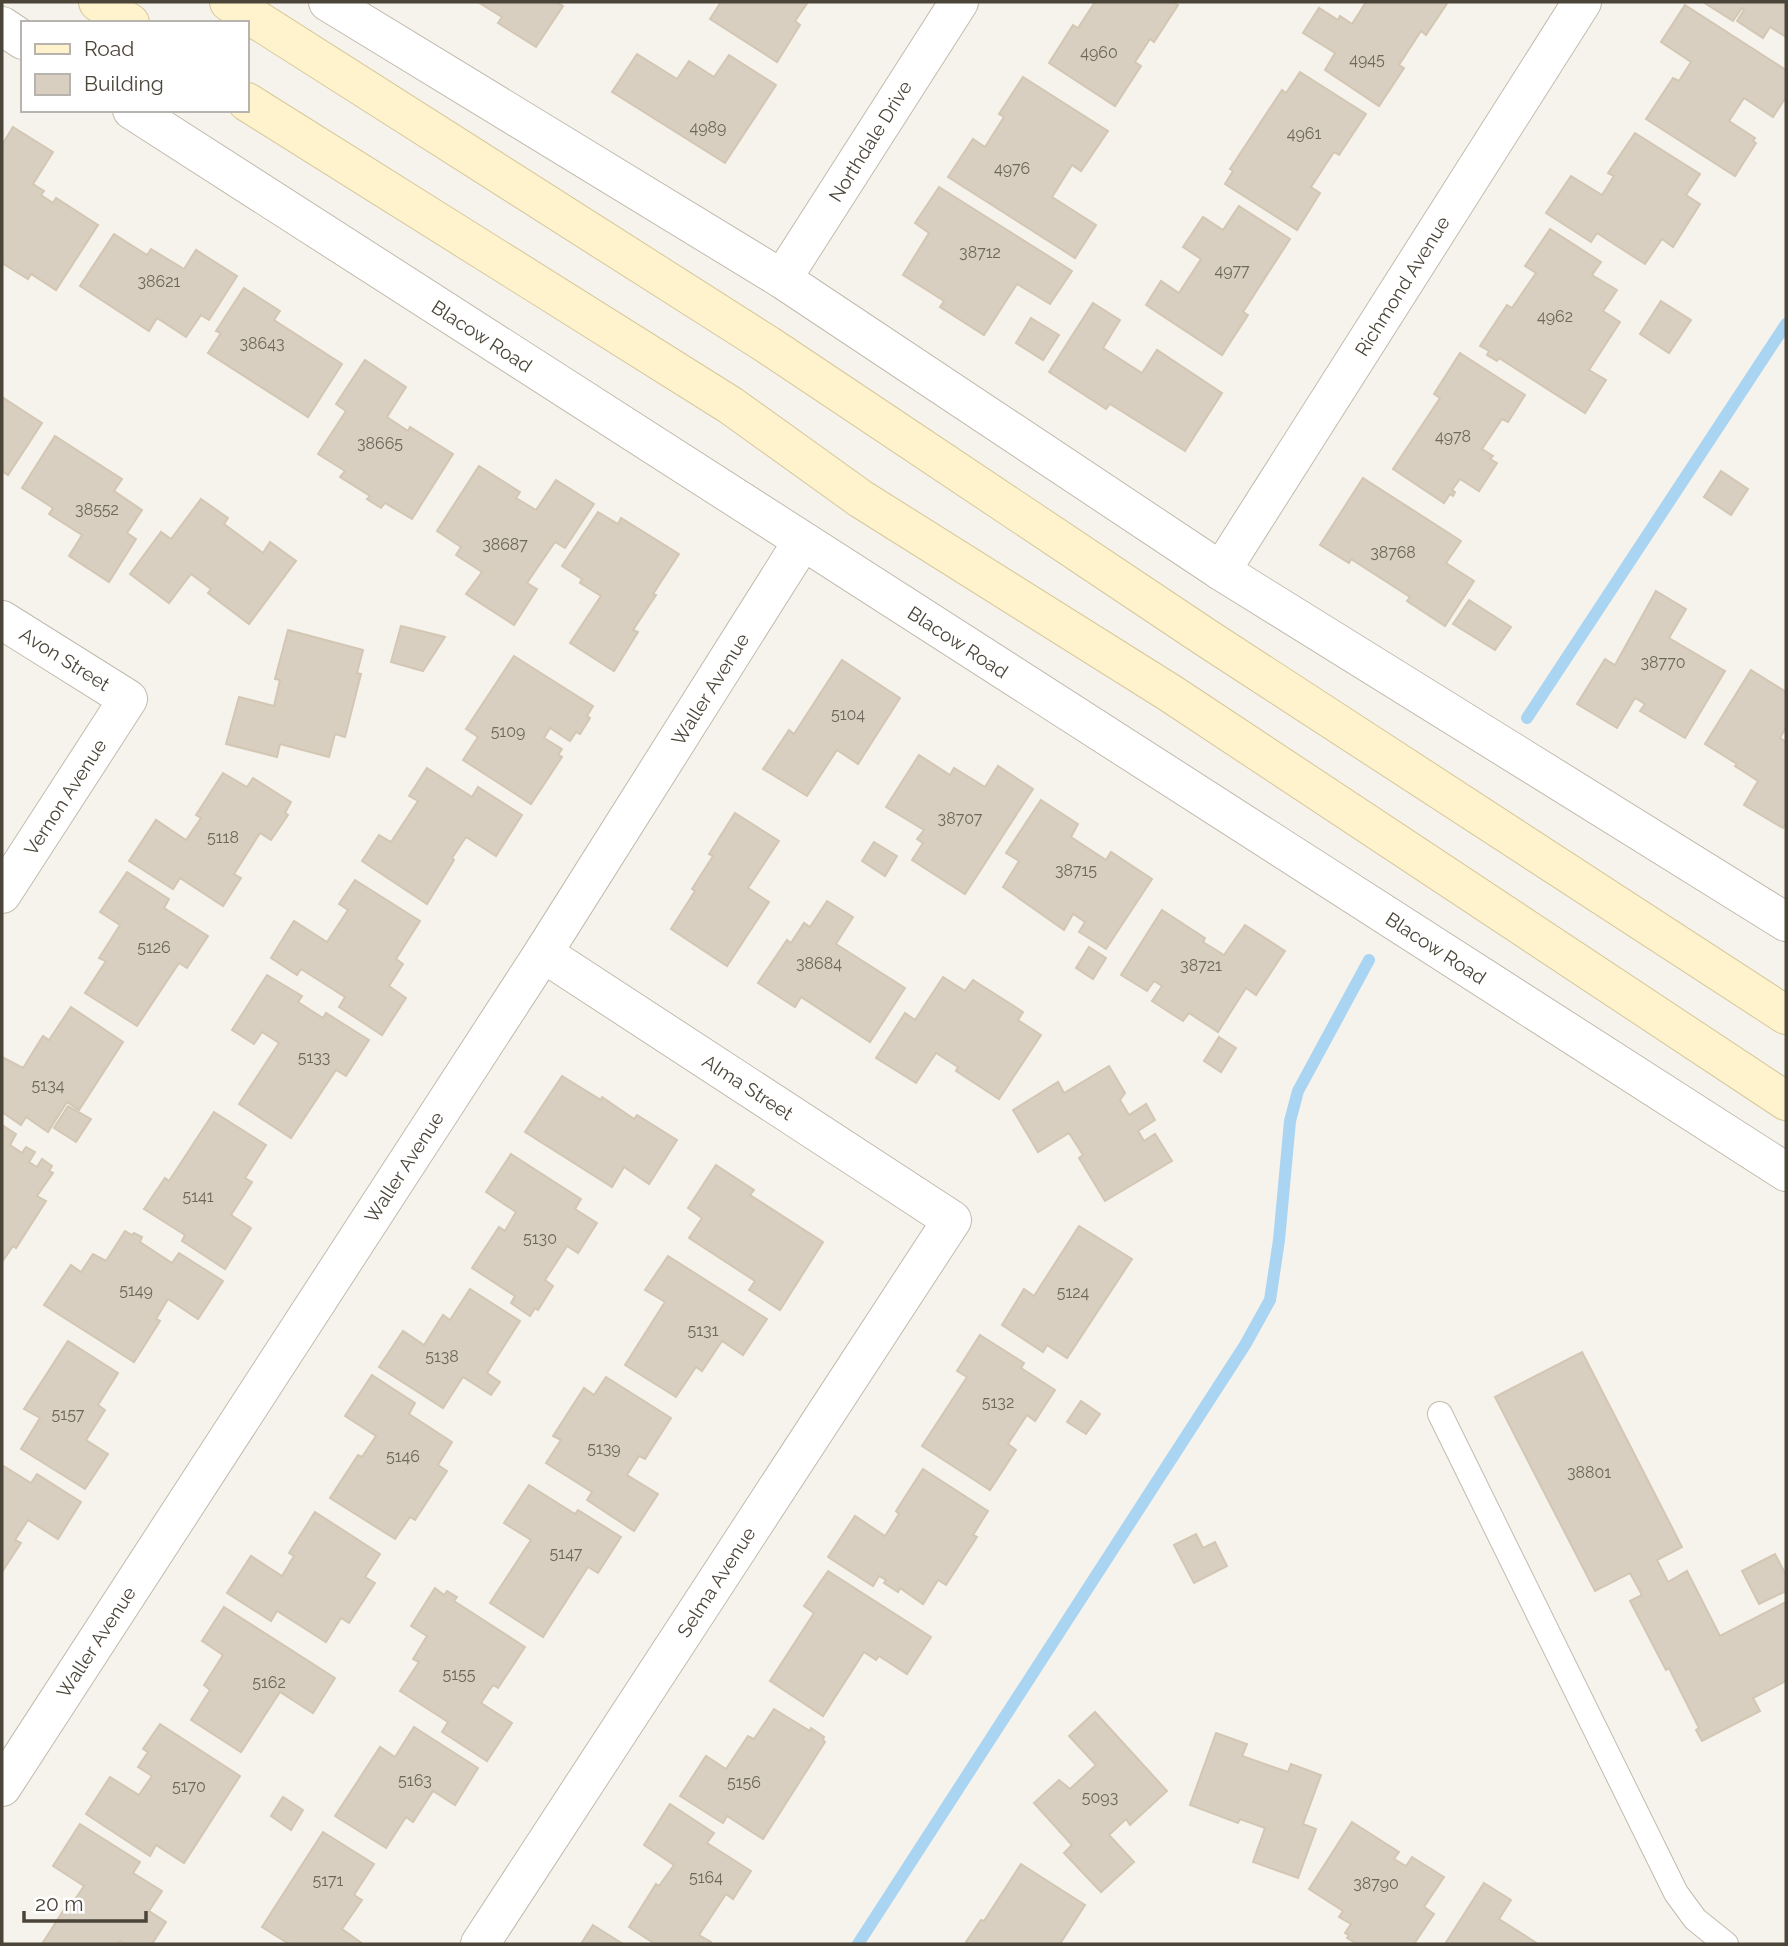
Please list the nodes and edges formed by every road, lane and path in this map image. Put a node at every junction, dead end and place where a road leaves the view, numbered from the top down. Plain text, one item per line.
1 (98, 2) edge
2 (229, 2) edge
3 (328, 2) edge
4 (959, 2) edge
5 (1582, 2) edge
6 (127, 21) edge
7 (2, 26) edge
8 (21, 39) edge
9 (248, 103) edge
10 (135, 112) edge
11 (782, 279) junction
12 (802, 542) junction
13 (1221, 571) junction
14 (2, 620) edge
15 (128, 699) joint
16 (2, 894) edge
17 (1786, 922) edge
18 (543, 953) junction
19 (1786, 1015) edge
20 (1786, 1101) edge
21 (1786, 1172) edge
22 (952, 1220) joint
23 (1440, 1414) dead end
24 (2, 1787) edge
25 (480, 1944) edge
26 (1726, 1944) edge

1 - 6 main road
2 - 19 main road
3 - 11 street
4 - 11 street, Northdale Drive
5 - 13 street, Richmond Avenue
7 - 8 street
9 - 20 main road
10 - 12 street, Blacow Road
11 - 13 street
12 - 18 street, Waller Avenue
12 - 21 street, Blacow Road
13 - 17 street
14 - 15 street, Avon Street
15 - 16 street, Vernon Avenue
18 - 22 street, Alma Street
18 - 24 street, Waller Avenue
22 - 25 street, Selma Avenue
23 - 26 lane

